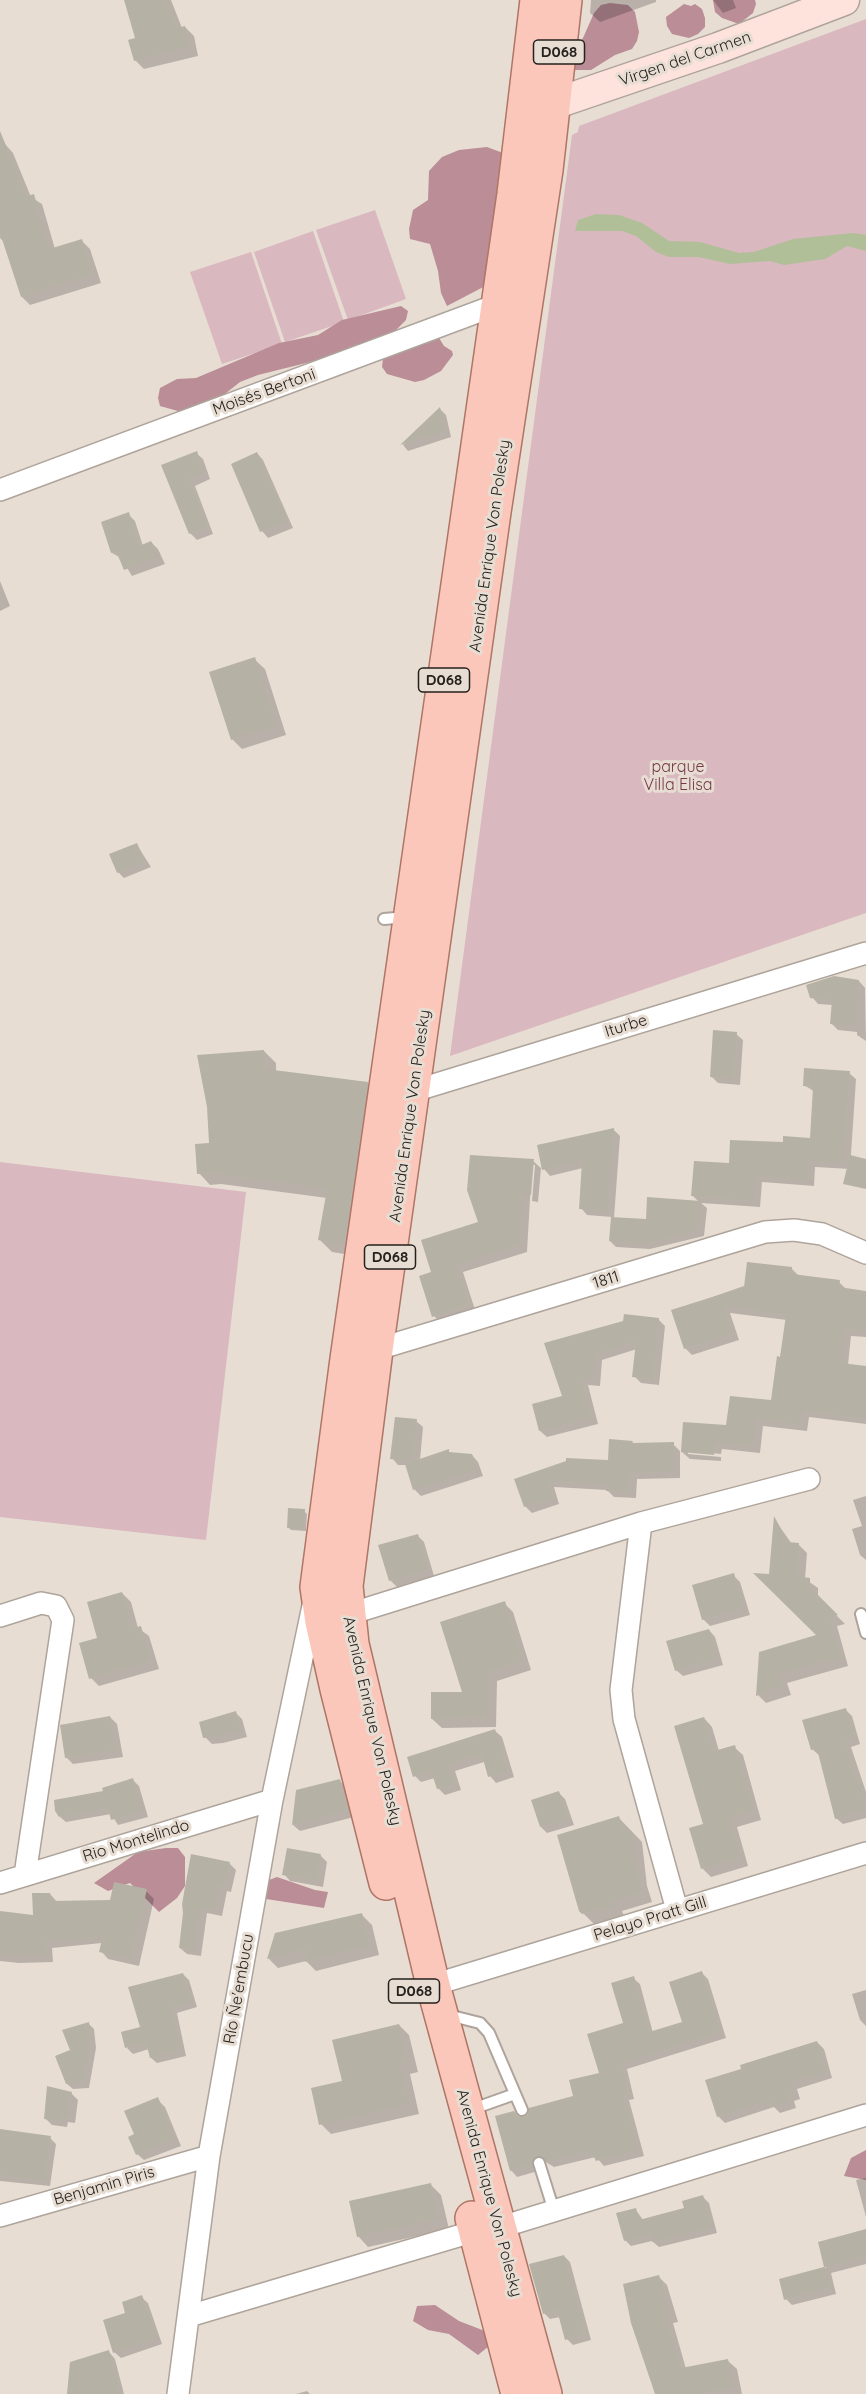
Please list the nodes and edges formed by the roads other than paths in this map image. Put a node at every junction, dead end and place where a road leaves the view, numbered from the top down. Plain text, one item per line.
1 (537, 0) edge
2 (565, 0) edge
3 (844, 0) edge
4 (539, 109) junction
5 (527, 293) junction
6 (497, 305) junction
7 (0, 490) edge
8 (411, 919) junction
9 (866, 953) edge
10 (400, 1095) junction
11 (866, 1253) edge
12 (362, 1354) junction
13 (809, 1479) dead end
14 (641, 1523) junction
15 (317, 1587) junction
16 (861, 1614) dead end
17 (0, 1616) edge
18 (334, 1618) junction
19 (866, 1633) edge
20 (272, 1800) junction
21 (866, 1852) edge
22 (24, 1875) junction
23 (0, 1882) edge
24 (677, 1911) junction
25 (437, 2000) junction
26 (515, 2094) junction
27 (467, 2110) junction
28 (522, 2110) dead end
29 (866, 2115) edge
30 (209, 2156) junction
31 (539, 2163) dead end
32 (554, 2211) junction
33 (0, 2216) edge
34 (487, 2230) junction
35 (189, 2316) junction
36 (178, 2394) edge
37 (518, 2394) edge
38 (545, 2394) edge

1 - 4 main road, Avenida Enrique Von Polesky / D068
2 - 4 main road, Avenida Enrique Von Polesky / D068
3 - 4 main road, Virgen del Carmen
4 - 5 main road, Avenida Enrique Von Polesky / D068
4 - 6 main road, Avenida Enrique Von Polesky / D068
5 - 6 street, Moisés Bertoni
5 - 8 main road, Avenida Enrique Von Polesky / D068
6 - 7 street, Moisés Bertoni
6 - 8 main road, Avenida Enrique Von Polesky / D068
8 - 10 main road, Avenida Enrique Von Polesky / D068
9 - 10 street, Iturbe
10 - 12 main road, Avenida Enrique Von Polesky / D068
11 - 12 street, 1811
12 - 15 main road, Avenida Enrique Von Polesky / D068
12 - 18 main road, Avenida Enrique Von Polesky / D068
13 - 14 street
14 - 18 street
14 - 24 street
15 - 18 main road, Avenida Enrique Von Polesky / D068
15 - 20 street, Río Ñe'embucu
16 - 19 lane
17 - 22 street
18 - 25 main road, Avenida Enrique Von Polesky / D068
18 - 34 main road, Avenida Enrique Von Polesky / D068
20 - 22 street, Rio Montelindo
20 - 30 street, Río Ñe'embucu
21 - 24 street, Pelayo Pratt Gill
22 - 23 street, Rio Montelindo
24 - 25 street, Pelayo Pratt Gill
25 - 26 lane
25 - 27 main road, Avenida Enrique Von Polesky / D068
26 - 27 lane
26 - 28 lane
27 - 34 main road, Avenida Enrique Von Polesky / D068
29 - 32 street
30 - 33 street, Benjamin Piris
30 - 35 street, Río Ñe'embucu
31 - 32 lane
32 - 34 street
34 - 35 street
34 - 37 main road, Avenida Enrique Von Polesky / D068
34 - 38 main road, Avenida Enrique Von Polesky / D068
35 - 36 street, Río Ñe'embucu

